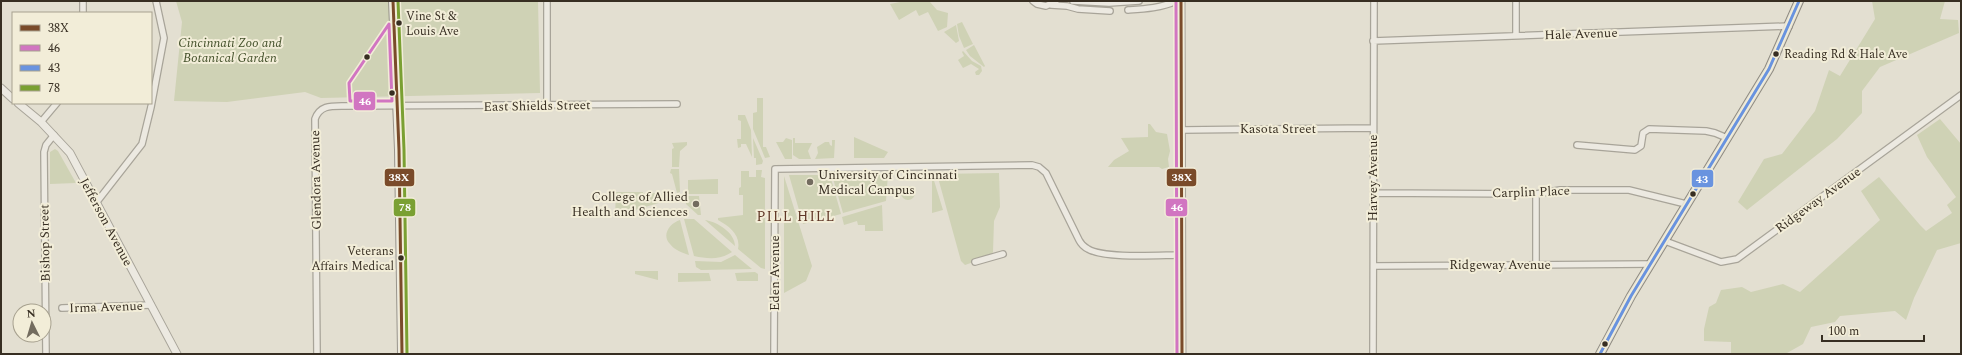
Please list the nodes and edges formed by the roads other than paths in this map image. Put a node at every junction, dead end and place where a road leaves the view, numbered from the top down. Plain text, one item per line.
1 (83, 1) edge
2 (156, 1) edge
3 (393, 1) edge
4 (546, 1) edge
5 (1034, 1) edge
6 (1073, 1) edge
7 (1139, 1) edge
8 (1176, 1) edge
9 (1181, 1) edge
10 (1374, 1) edge
11 (1516, 1) edge
12 (1799, 1) edge
13 (1053, 3) edge
14 (1128, 10) dead end
15 (1110, 11) dead end
16 (83, 12) edge
17 (1789, 26) junction
18 (1516, 36) junction
19 (1373, 41) junction
20 (1, 88) edge
21 (1961, 95) edge
22 (12, 98) edge
23 (152, 102) edge
24 (19, 104) edge
25 (56, 104) edge
26 (152, 104) edge
27 (678, 104) dead end
28 (397, 106) junction
29 (547, 106) junction
30 (325, 107) joint
31 (41, 122) junction
32 (1373, 128) junction
33 (1182, 130) junction
34 (54, 135) junction
35 (1727, 138) junction
36 (1577, 145) dead end
37 (1374, 193) junction
38 (1536, 194) junction
39 (96, 203) junction
40 (1686, 204) junction
41 (1665, 241) junction
42 (1003, 254) dead end
43 (1182, 255) junction
44 (975, 262) dead end
45 (1650, 264) junction
46 (1536, 265) junction
47 (1374, 266) junction
48 (151, 305) junction
49 (62, 308) dead end
50 (46, 354) edge
51 (177, 354) edge
52 (317, 354) edge
53 (402, 354) edge
54 (774, 354) edge
55 (1182, 354) edge
56 (1373, 354) edge
57 (1600, 354) edge

1 - 16 street
2 - 23 street
3 - 28 main road
4 - 29 street
5 - 13 street
6 - 7 street
8 - 14 street
9 - 33 street
10 - 19 street, Harvey Avenue
11 - 18 street
12 - 17 main road
13 - 15 street
17 - 18 street, Hale Avenue
17 - 35 main road
18 - 19 street, Hale Avenue
19 - 32 street, Harvey Avenue
20 - 22 street
21 - 41 street, Ridgeway Avenue
24 - 31 street, Jefferson Avenue
25 - 31 street
26 - 39 street
27 - 29 street, East Shields Street
28 - 29 street, East Shields Street
28 - 30 street, East Shields Street
28 - 53 main road
30 - 52 street, Glendora Avenue
31 - 34 street, Jefferson Avenue
32 - 33 street, Kasota Street
32 - 37 street, Harvey Avenue
33 - 43 street
34 - 39 street, Jefferson Avenue
34 - 50 street, Bishop Street
35 - 36 street
35 - 40 main road
37 - 38 street, Carplin Place
37 - 47 street, Harvey Avenue
38 - 40 street, Carplin Place
38 - 46 street
39 - 48 street, Jefferson Avenue
40 - 41 main road
41 - 45 main road
42 - 44 street
43 - 54 street, Eden Avenue
43 - 55 street
45 - 46 street, Ridgeway Avenue
45 - 57 main road
46 - 47 street, Ridgeway Avenue
47 - 56 street, Harvey Avenue
48 - 49 street, Irma Avenue
48 - 51 street, Jefferson Avenue

